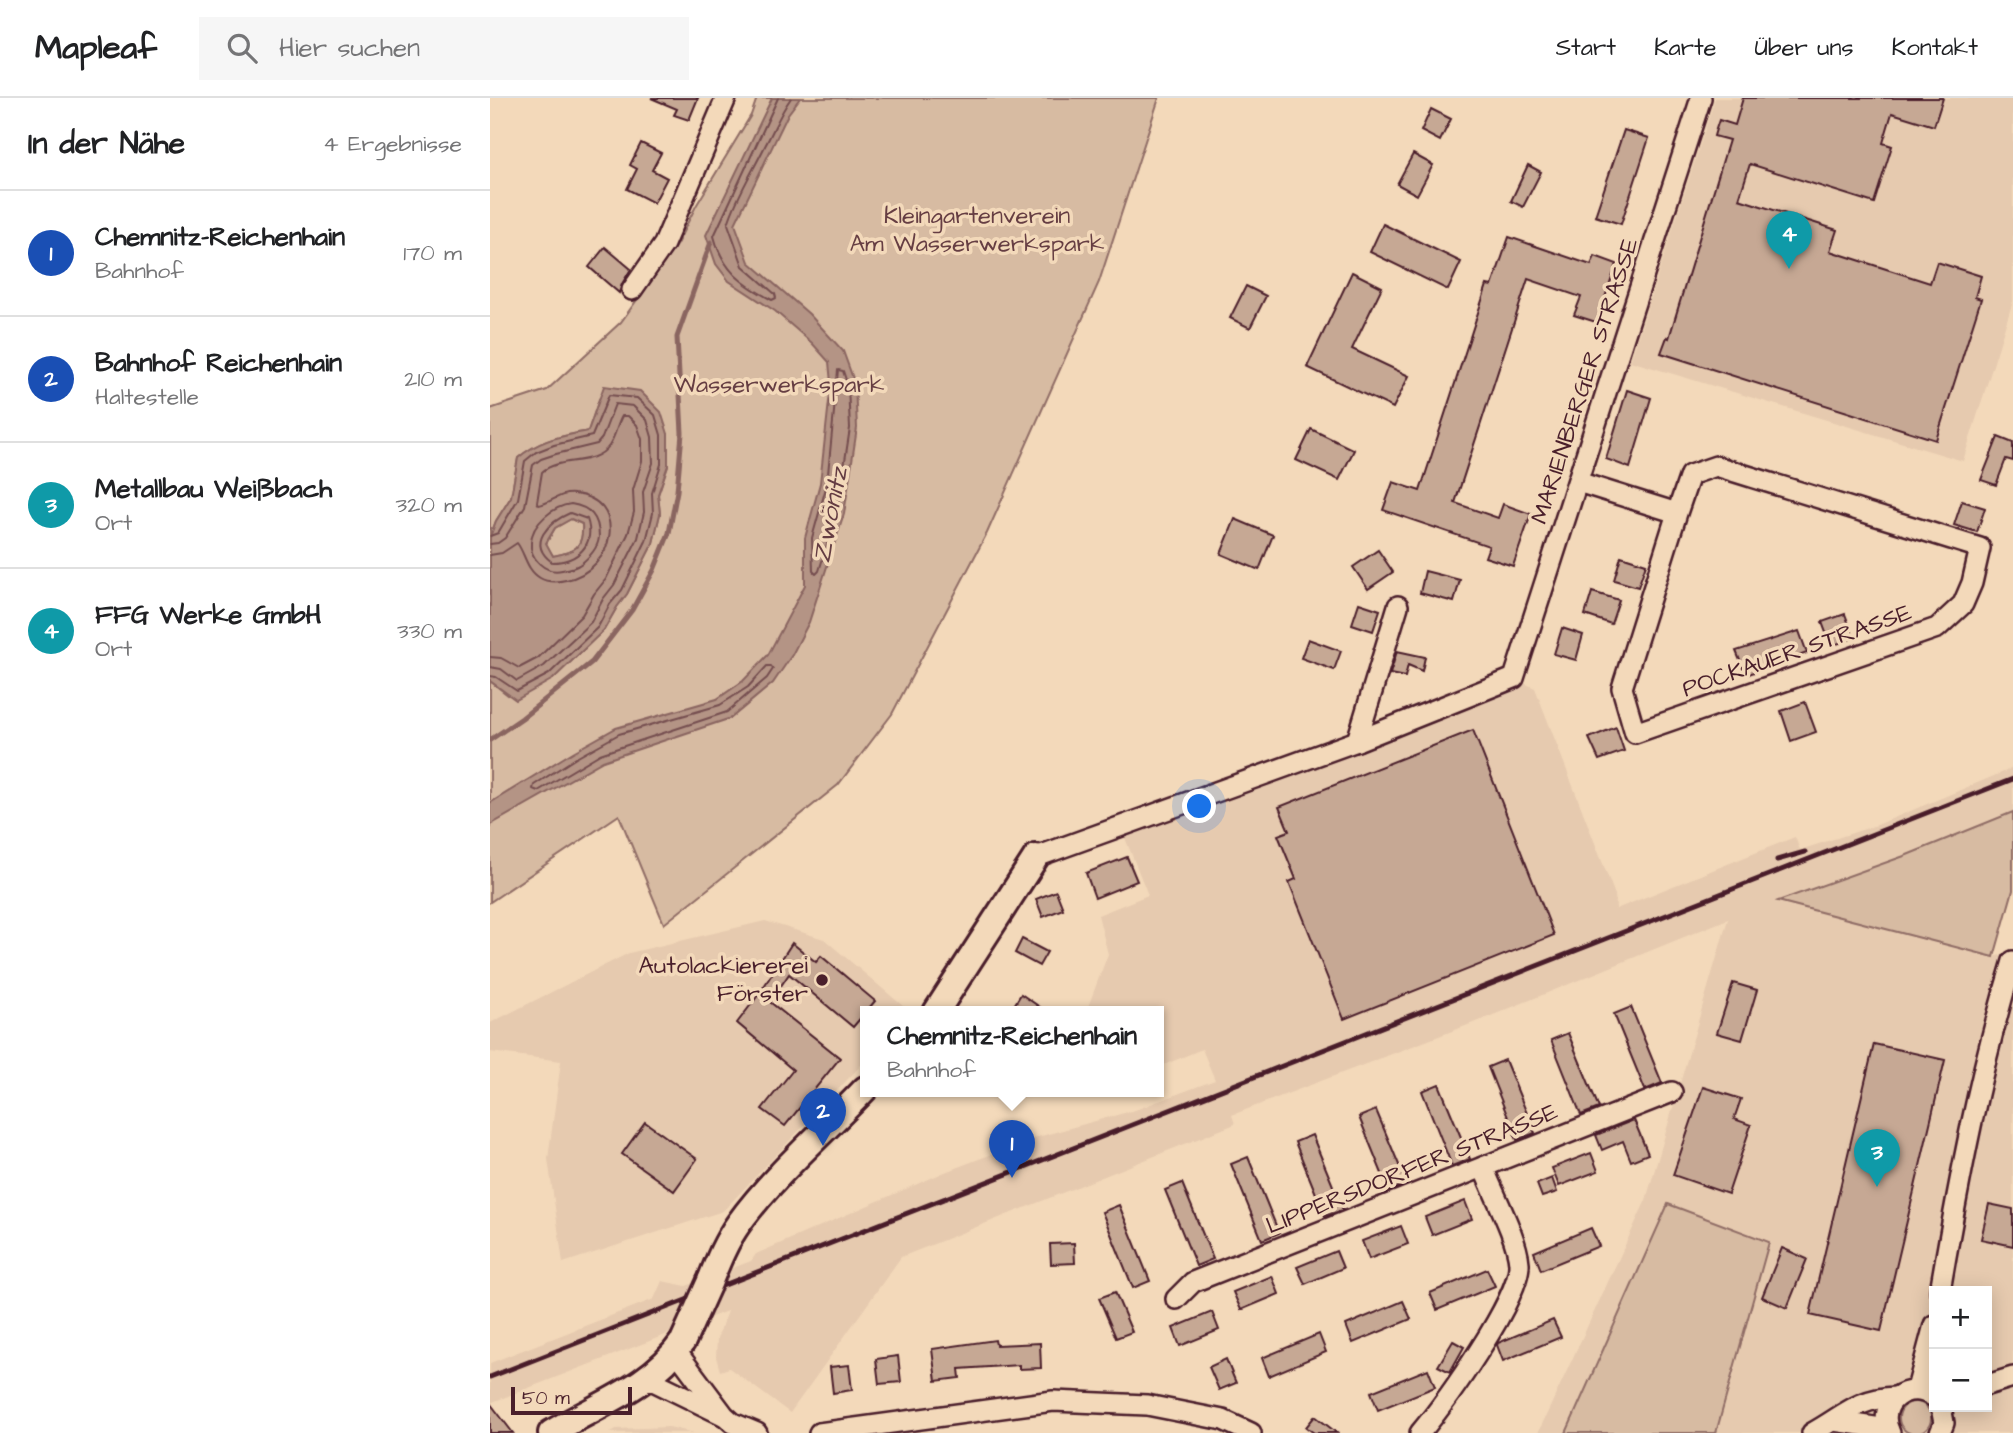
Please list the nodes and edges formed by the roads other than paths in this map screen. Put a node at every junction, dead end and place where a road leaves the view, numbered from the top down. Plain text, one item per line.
1 (726, 98) edge
2 (1701, 98) edge
3 (632, 290) dead end
4 (1578, 482) junction
5 (1677, 513) junction
6 (1398, 606) dead end
7 (1357, 741) junction
8 (1036, 857) joint
9 (2013, 961) edge
10 (940, 1006) edge
11 (1672, 1091) dead end
12 (860, 1094) edge
13 (1483, 1167) junction
14 (1941, 1286) edge
15 (1176, 1299) dead end
16 (679, 1346) junction
17 (647, 1378) junction
18 (1895, 1397) junction
19 (1929, 1401) edge
20 (724, 1415) junction
21 (1834, 1421) junction
22 (1889, 1431) edge
23 (551, 1433) edge
24 (757, 1433) edge
25 (819, 1433) edge
26 (1251, 1433) edge
27 (1420, 1433) edge
28 (1812, 1433) edge

1 - 3 street
2 - 4 street, MARIENBERGER STRASSE
4 - 5 street
4 - 7 street, MARIENBERGER STRASSE
5 - 5 street, POCKAUER STRASSE
6 - 7 street
7 - 8 street
8 - 10 main road
9 - 14 street
11 - 13 street, LIPPERSDORFER STRASSE
12 - 16 main road, bridge
13 - 15 street, LIPPERSDORFER STRASSE
13 - 27 street
16 - 17 main road
16 - 20 street
17 - 20 street
17 - 23 main road
18 - 19 street
18 - 21 street
18 - 22 street
20 - 24 street
21 - 22 street
21 - 28 street
25 - 26 street

